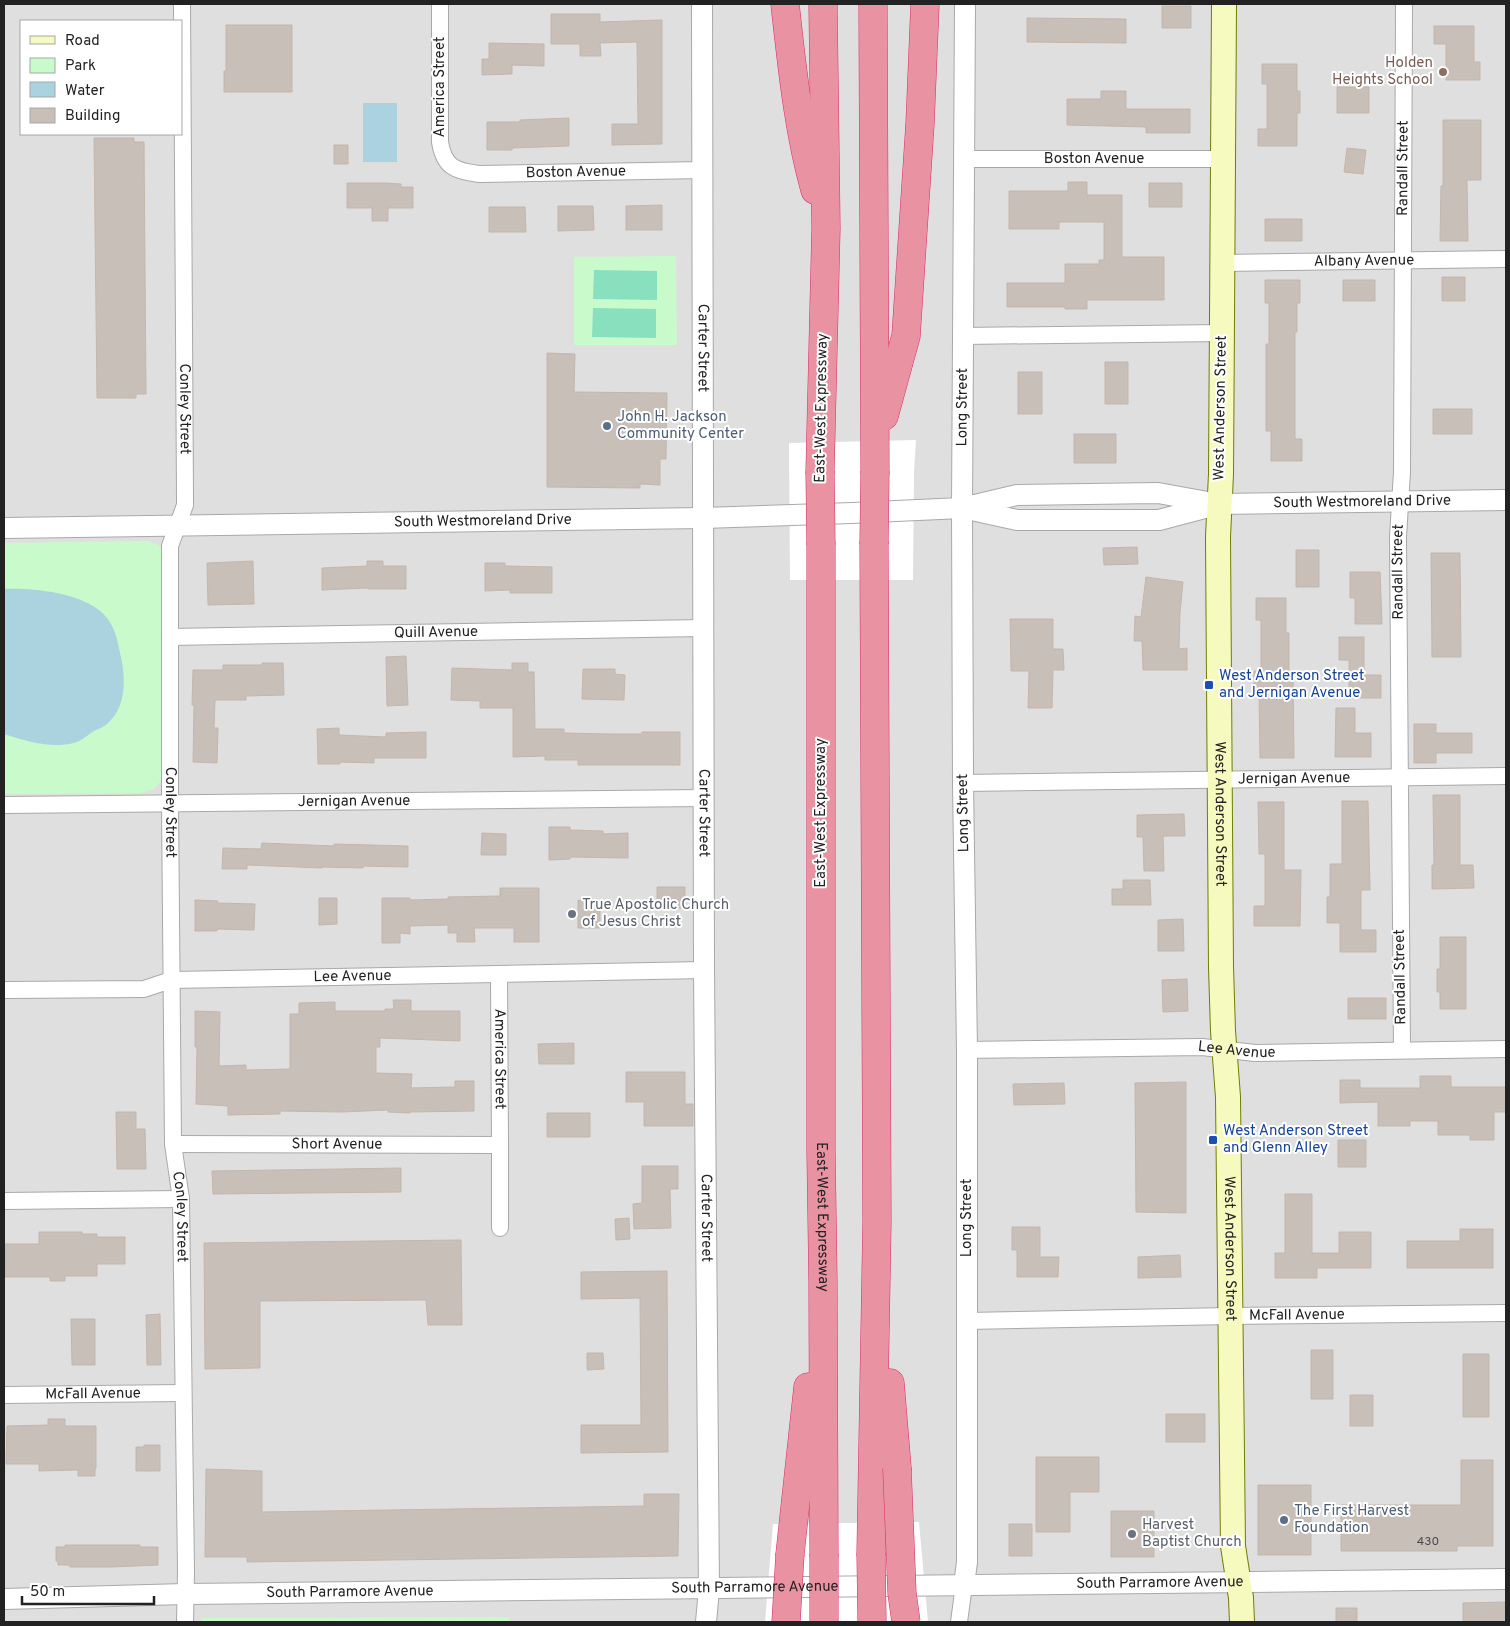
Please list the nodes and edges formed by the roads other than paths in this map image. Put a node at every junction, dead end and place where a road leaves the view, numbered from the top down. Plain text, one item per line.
1 (182, 4) edge
2 (440, 4) edge
3 (702, 4) edge
4 (785, 4) edge
5 (823, 4) edge
6 (873, 4) edge
7 (925, 4) edge
8 (965, 4) edge
9 (1224, 4) edge
10 (1404, 4) edge
11 (1223, 158) junction
12 (964, 159) junction
13 (451, 166) joint
14 (703, 170) junction
15 (826, 228) junction
16 (1506, 259) edge
17 (1404, 260) junction
18 (1223, 263) junction
19 (1222, 333) junction
20 (962, 336) junction
21 (875, 461) junction
22 (1506, 500) edge
23 (1400, 502) junction
24 (1219, 504) junction
25 (962, 508) junction
26 (703, 518) junction
27 (177, 526) junction
28 (4, 528) edge
29 (702, 628) junction
30 (170, 637) junction
31 (1506, 776) edge
32 (1399, 778) junction
33 (1220, 780) junction
34 (963, 783) junction
35 (704, 798) junction
36 (170, 804) junction
37 (4, 805) edge
38 (704, 970) junction
39 (499, 974) junction
40 (171, 980) junction
41 (4, 990) edge
42 (1506, 1049) edge
43 (967, 1050) junction
44 (1224, 1050) junction
45 (1402, 1050) junction
46 (173, 1144) junction
47 (500, 1145) junction
48 (181, 1199) junction
49 (4, 1202) edge
50 (877, 1222) junction
51 (500, 1228) dead end
52 (823, 1282) junction
53 (1506, 1313) edge
54 (1231, 1316) junction
55 (967, 1320) junction
56 (182, 1393) junction
57 (4, 1395) edge
58 (1506, 1579) edge
59 (1238, 1583) junction
60 (964, 1585) junction
61 (709, 1588) junction
62 (185, 1594) junction
63 (4, 1599) edge
64 (185, 1622) edge
65 (706, 1622) edge
66 (786, 1622) edge
67 (824, 1622) edge
68 (872, 1622) edge
69 (906, 1622) edge
70 (960, 1622) edge
71 (1242, 1622) edge

1 - 27 street, Conley Street
2 - 13 street, America Street
3 - 14 street, Carter Street
4 - 15 highway
5 - 15 highway, East-West Expressway
6 - 21 highway
7 - 21 highway
8 - 12 street, Long Street
9 - 11 main road, West Anderson Street
10 - 17 street, Randall Street
11 - 12 street, Boston Avenue
11 - 18 main road, West Anderson Street
12 - 20 street, Long Street
13 - 14 street, Boston Avenue
14 - 26 street, Carter Street
15 - 52 highway, East-West Expressway, bridge
16 - 17 street, Albany Avenue
17 - 18 street, Albany Avenue
17 - 23 street, Randall Street
18 - 19 main road, West Anderson Street
19 - 20 street
19 - 24 main road, West Anderson Street
20 - 25 street, Long Street
21 - 50 highway, bridge
22 - 23 street, South Westmoreland Drive
23 - 24 street, South Westmoreland Drive
23 - 32 street, Randall Street
24 - 25 street, South Westmoreland Drive
24 - 33 main road, West Anderson Street
25 - 26 street, South Westmoreland Drive
25 - 34 street, Long Street
26 - 27 street, South Westmoreland Drive
26 - 29 street, Carter Street
27 - 28 street, South Westmoreland Drive
27 - 30 street, Conley Street
29 - 30 street, Quill Avenue
29 - 35 street, Carter Street
30 - 36 street, Conley Street
31 - 32 street, Jernigan Avenue
32 - 33 street, Jernigan Avenue
32 - 45 street, Randall Street
33 - 34 street, Jernigan Avenue
33 - 44 main road, West Anderson Street
34 - 43 street, Long Street
35 - 36 street, Jernigan Avenue
35 - 38 street, Carter Street
36 - 37 street, Jernigan Avenue
36 - 40 street, Conley Street
38 - 39 street, Lee Avenue
38 - 61 street, Carter Street
39 - 40 street, Lee Avenue
39 - 47 street, America Street
40 - 41 street, Lee Avenue
40 - 46 street, Conley Street
42 - 45 street, Lee Avenue
43 - 44 street, Lee Avenue
43 - 55 street, Long Street
44 - 45 street, Lee Avenue
44 - 54 main road, West Anderson Street
46 - 47 street, Short Avenue
46 - 48 street, Conley Street
47 - 51 street, America Street
48 - 49 street
48 - 56 street, Conley Street
50 - 68 highway, bridge
50 - 69 highway, bridge
52 - 66 highway, bridge
52 - 67 highway, East-West Expressway, bridge
53 - 54 street, McFall Avenue
54 - 55 street, McFall Avenue
54 - 59 main road, West Anderson Street
55 - 60 street, Long Street
56 - 57 street, McFall Avenue
56 - 62 street, Conley Street
58 - 59 street, South Parramore Avenue
59 - 60 street, South Parramore Avenue
59 - 71 main road, West Anderson Street
60 - 61 street, South Parramore Avenue
60 - 70 street, Long Street
61 - 62 street, South Parramore Avenue
61 - 65 street, Carter Street
62 - 63 street, South Parramore Avenue
62 - 64 street, Conley Street

